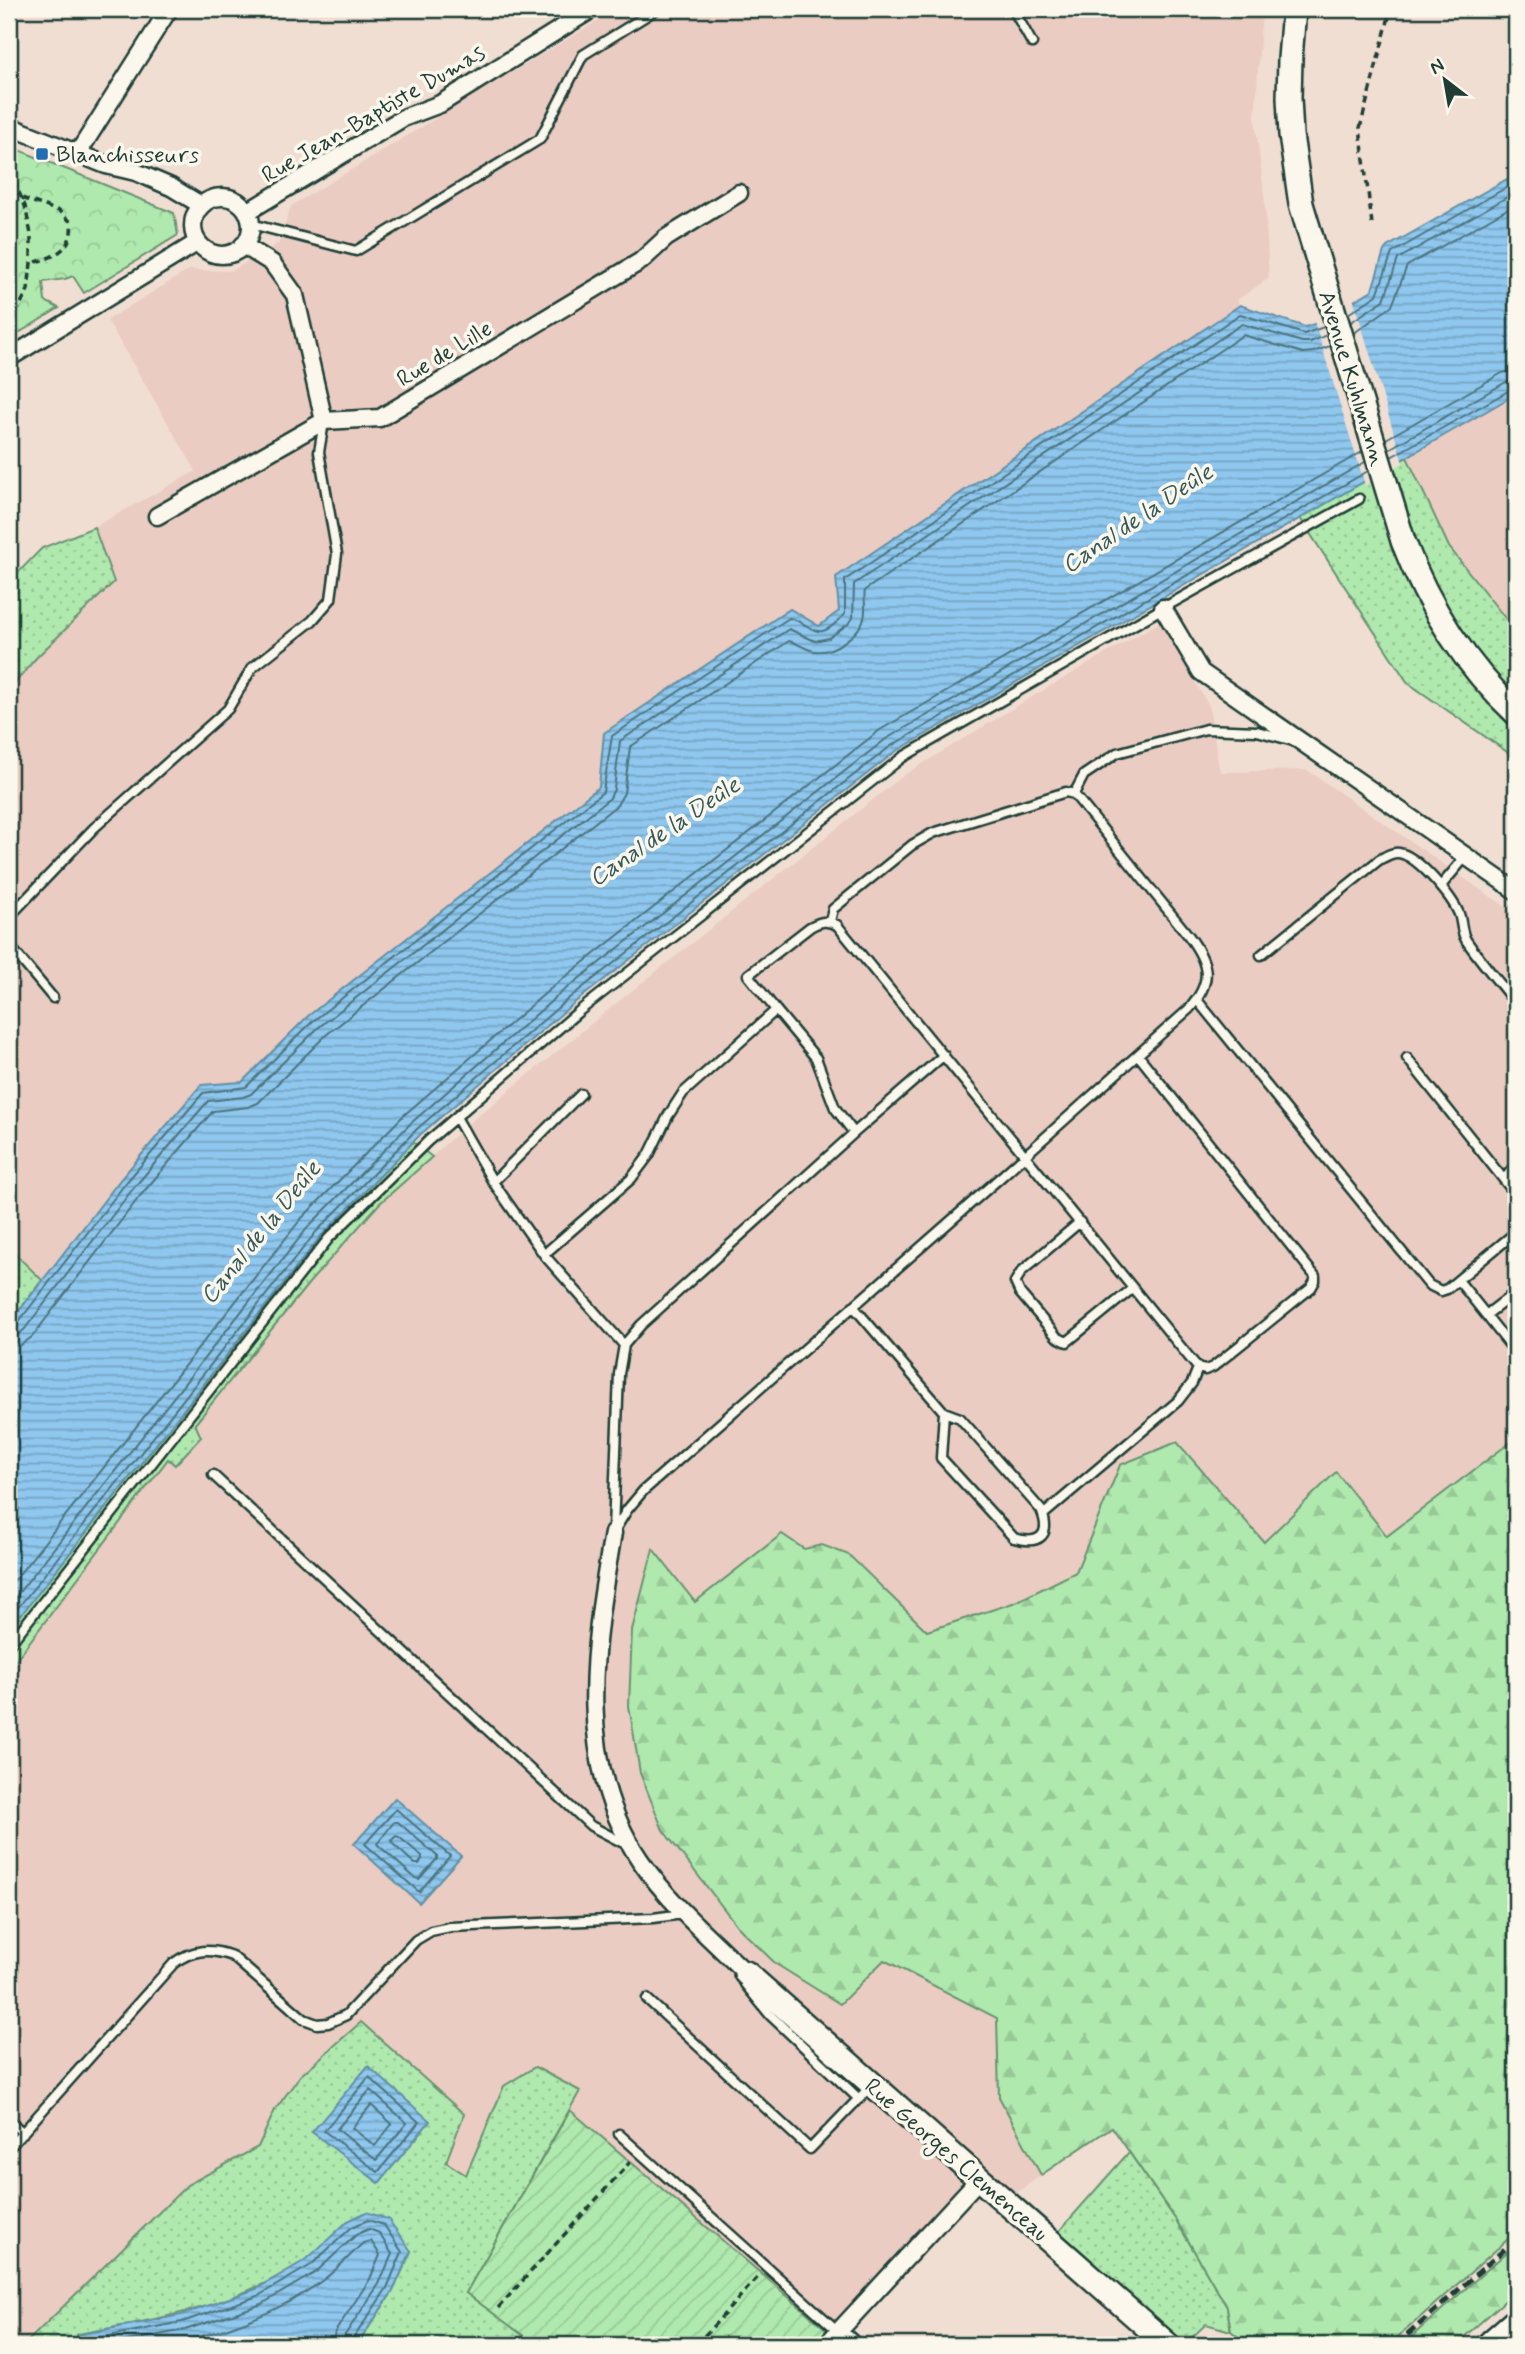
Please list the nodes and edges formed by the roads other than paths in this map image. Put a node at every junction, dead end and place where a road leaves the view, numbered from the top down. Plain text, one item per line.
1 (169, 9) edge
2 (592, 9) edge
3 (657, 9) edge
4 (1013, 9) edge
5 (1294, 9) edge
6 (1031, 43) dead end
7 (9, 126) edge
8 (78, 153) junction
9 (739, 192) dead end
10 (201, 205) junction
11 (249, 218) junction
12 (198, 242) junction
13 (243, 245) junction
14 (9, 358) edge
15 (324, 421) junction
16 (1359, 499) dead end
17 (157, 516) dead end
18 (1163, 608) junction
19 (1516, 713) edge
20 (1306, 744) junction
21 (1074, 794) junction
22 (1467, 855) junction
23 (1440, 887) junction
24 (1516, 891) edge
25 (9, 917) edge
26 (830, 922) junction
27 (9, 945) edge
28 (1261, 955) dead end
29 (53, 998) dead end
30 (1197, 1000) junction
31 (1516, 1004) edge
32 (776, 1010) junction
33 (944, 1055) junction
34 (1138, 1055) junction
35 (1407, 1058) dead end
36 (581, 1094) dead end
37 (456, 1116) junction
38 (854, 1133) junction
39 (1026, 1155) junction
40 (1516, 1164) edge
41 (1504, 1180) junction
42 (493, 1182) junction
43 (1516, 1195) edge
44 (1080, 1222) junction
45 (1516, 1232) edge
46 (549, 1250) dead end
47 (1458, 1280) junction
48 (1133, 1288) junction
49 (1516, 1292) edge
50 (853, 1306) junction
51 (1486, 1315) junction
52 (624, 1345) junction
53 (1516, 1353) edge
54 (1198, 1368) junction
55 (944, 1412) junction
56 (213, 1475) dead end
57 (1044, 1515) junction
58 (613, 1533) junction
59 (9, 1645) edge
60 (633, 1849) junction
61 (683, 1914) junction
62 (724, 1952) junction
63 (746, 1973) joint
64 (647, 1999) dead end
65 (866, 2092) junction
66 (9, 2120) edge
67 (23, 2133) junction
68 (619, 2134) dead end
69 (9, 2148) edge
70 (979, 2179) junction
71 (1516, 2325) edge
72 (839, 2332) junction
73 (826, 2345) edge
74 (853, 2345) edge
75 (1168, 2345) edge
76 (1493, 2345) edge

1 - 8 street
2 - 11 street, Rue Jean-Baptiste Dumas
3 - 11 lane
4 - 6 lane
5 - 19 street, Avenue Kuhlmann
7 - 8 street
8 - 10 street
9 - 15 street, Rue de Lille
10 - 11 street, Rue Jean-Baptiste Dumas
10 - 12 street
11 - 13 street
12 - 13 street
12 - 14 street
13 - 15 street
15 - 17 street, Rue de Lille
15 - 25 lane
16 - 18 lane
18 - 20 street
18 - 37 lane
20 - 21 lane
20 - 22 street
21 - 26 lane
21 - 30 lane
22 - 23 lane
22 - 24 street
23 - 28 lane
23 - 31 lane
26 - 32 lane
26 - 33 lane
27 - 29 lane
30 - 34 lane
30 - 47 lane
32 - 38 lane
32 - 46 lane
33 - 38 lane
33 - 39 lane
34 - 39 lane
34 - 54 lane
35 - 41 lane
36 - 42 lane
37 - 42 lane
37 - 59 lane
38 - 52 lane
39 - 44 lane
39 - 50 lane
40 - 41 lane
41 - 43 lane
42 - 52 lane
44 - 48 lane
44 - 48 lane
45 - 47 lane
47 - 51 lane
48 - 54 lane
49 - 51 lane
50 - 55 lane
50 - 58 lane
51 - 53 lane
52 - 58 lane
54 - 57 lane
55 - 57 lane
55 - 57 lane
56 - 60 lane
58 - 60 street
60 - 61 street
61 - 62 street
61 - 67 lane
62 - 63 street
62 - 65 lane
63 - 65 street, Rue Georges Clemenceau
64 - 65 lane
65 - 70 street, Rue Georges Clemenceau
66 - 67 lane
67 - 69 lane
68 - 72 lane
70 - 72 street
70 - 75 street, Rue Georges Clemenceau
71 - 76 highway
72 - 73 street
72 - 74 street

